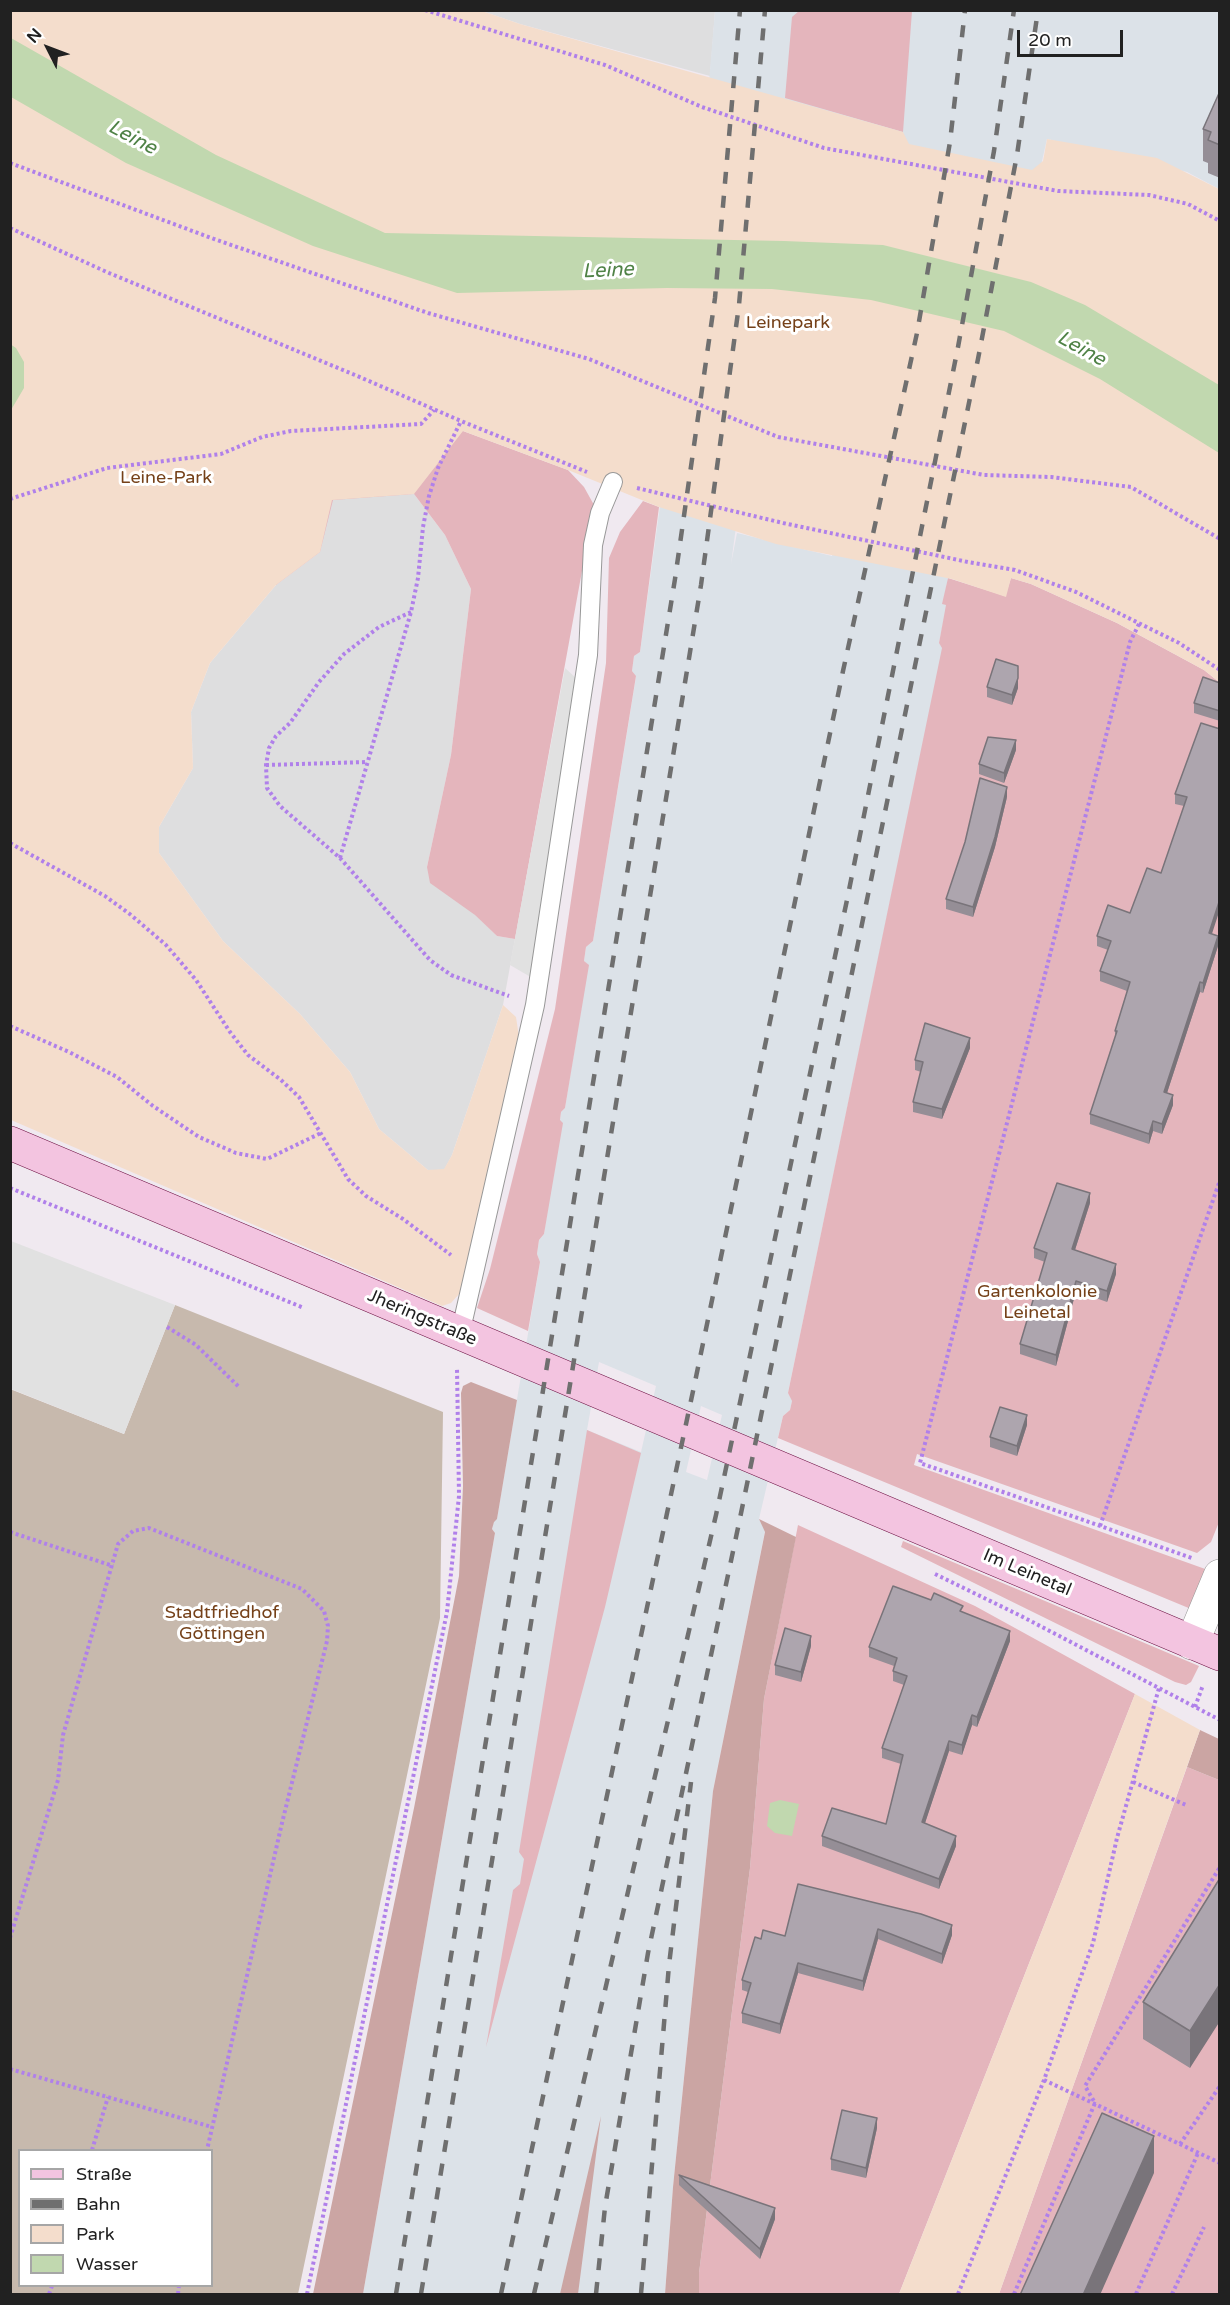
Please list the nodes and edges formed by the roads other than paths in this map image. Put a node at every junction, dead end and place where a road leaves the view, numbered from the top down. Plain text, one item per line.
1 (613, 482) road end
2 (10, 1143) edge
3 (459, 1348) junction
4 (834, 1492) joint
5 (1208, 1568) edge
6 (1206, 1649) edge

1 - 3 lane
2 - 3 main road, Jheringstraße
3 - 4 main road, Jheringstraße
4 - 6 main road, Im Leinetal
5 - 6 street

